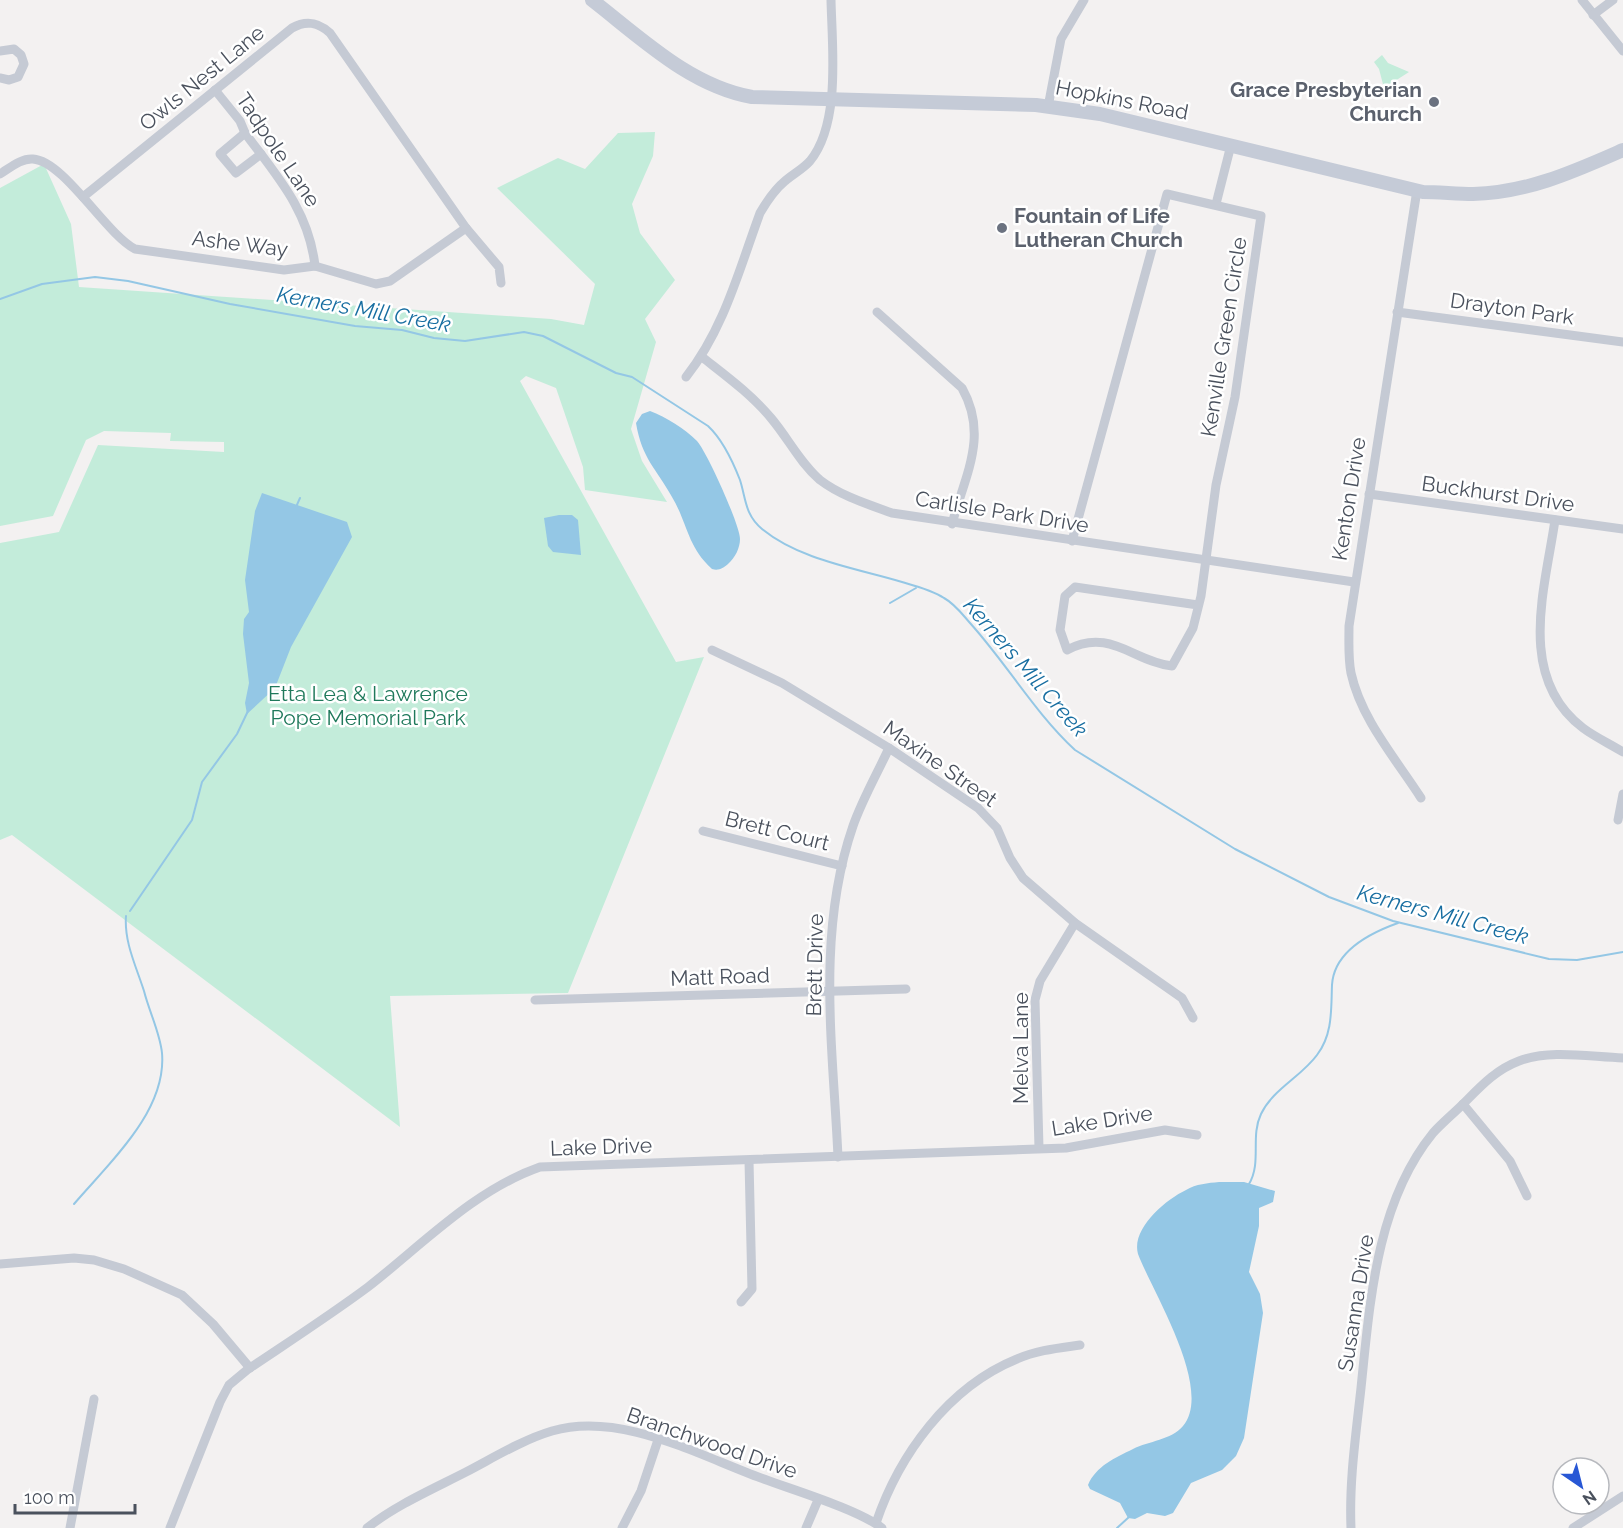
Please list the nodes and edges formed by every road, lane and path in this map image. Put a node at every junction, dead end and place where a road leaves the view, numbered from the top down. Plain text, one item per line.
1 (591, 0) edge
2 (831, 0) edge
3 (1084, 0) edge
4 (1582, 0) edge
5 (1613, 0) edge
6 (1593, 15) junction
7 (1, 47) edge
8 (1623, 51) edge
9 (0, 78) edge
10 (215, 90) junction
11 (831, 101) junction
12 (1048, 107) junction
13 (245, 133) junction
14 (1231, 145) junction
15 (1623, 150) edge
16 (261, 154) junction
17 (0, 174) edge
18 (1417, 190) junction
19 (83, 197) junction
20 (1216, 204) junction
21 (466, 228) junction
22 (315, 266) junction
23 (501, 283) dead end
24 (877, 312) dead end
25 (1397, 312) junction
26 (1623, 342) edge
27 (702, 357) junction
28 (686, 377) dead end
29 (1369, 494) junction
30 (1555, 520) junction
31 (952, 524) junction
32 (1623, 529) edge
33 (1072, 541) junction
34 (1205, 560) junction
35 (1354, 582) junction
36 (1198, 605) junction
37 (712, 650) dead end
38 (889, 748) junction
39 (1623, 752) edge
40 (1623, 794) edge
41 (1421, 798) dead end
42 (1618, 820) dead end
43 (703, 831) dead end
44 (842, 866) junction
45 (1076, 923) junction
46 (906, 989) dead end
47 (830, 992) junction
48 (536, 1000) dead end
49 (1193, 1018) dead end
50 (1623, 1059) edge
51 (1463, 1104) junction
52 (1197, 1135) dead end
53 (1040, 1148) junction
54 (838, 1157) junction
55 (749, 1161) junction
56 (1527, 1197) dead end
57 (0, 1264) edge
58 (741, 1302) dead end
59 (1080, 1345) dead end
60 (250, 1368) junction
61 (94, 1399) dead end
62 (658, 1440) junction
63 (1623, 1496) edge
64 (818, 1500) junction
65 (879, 1526) edge
66 (69, 1528) edge
67 (170, 1528) edge
68 (367, 1528) edge
69 (622, 1528) edge
70 (806, 1528) edge
71 (1351, 1528) edge
72 (1573, 1528) edge

1 - 11 main road, Hopkins Road
2 - 11 street
3 - 12 street
4 - 6 street
5 - 6 street
6 - 8 street
7 - 9 street
10 - 13 street, Tadpole Lane
10 - 19 street, Owls Nest Lane
10 - 21 street, Owls Nest Lane
11 - 12 main road, Hopkins Road
11 - 27 street
12 - 14 main road, Hopkins Road
13 - 16 street, Tadpole Lane
13 - 16 street
14 - 18 main road, Hopkins Road
14 - 20 street
15 - 18 main road, Hopkins Road
16 - 22 street, Tadpole Lane
17 - 19 street, Ashe Way
18 - 25 street, Kenton Drive
19 - 22 street, Ashe Way
20 - 33 street, Kenville Green Circle
20 - 34 street, Kenville Green Circle
21 - 22 street, Ashe Way
21 - 23 street
24 - 31 street
25 - 26 street, Drayton Park
25 - 29 street, Kenton Drive
27 - 28 street
27 - 31 street, Carlisle Park Drive
29 - 30 street, Buckhurst Drive
29 - 35 street, Kenton Drive
30 - 32 street, Buckhurst Drive
30 - 39 street
31 - 33 street, Carlisle Park Drive
33 - 34 street, Carlisle Park Drive
34 - 35 street, Carlisle Park Drive
34 - 36 street
35 - 41 street, Kenton Drive
36 - 36 street
37 - 38 street, Maxine Street
38 - 44 street, Brett Drive
38 - 45 street, Maxine Street
40 - 42 street
43 - 44 street, Brett Court
44 - 47 street, Brett Drive
45 - 49 street, Maxine Street
45 - 53 street, Melva Lane
46 - 47 street, Matt Road
47 - 48 street, Matt Road
47 - 54 street, Brett Drive
50 - 51 street, Susanna Drive
51 - 56 street
51 - 71 street, Susanna Drive
52 - 53 street, Lake Drive
53 - 54 street, Lake Drive
54 - 55 street, Lake Drive
55 - 58 street
55 - 60 street, Lake Drive
57 - 60 street
59 - 65 street
60 - 67 street, Lake Drive
61 - 66 street
62 - 64 street, Branchwood Drive
62 - 68 street, Branchwood Drive
62 - 69 street
63 - 72 street
64 - 65 street, Branchwood Drive
64 - 70 street

